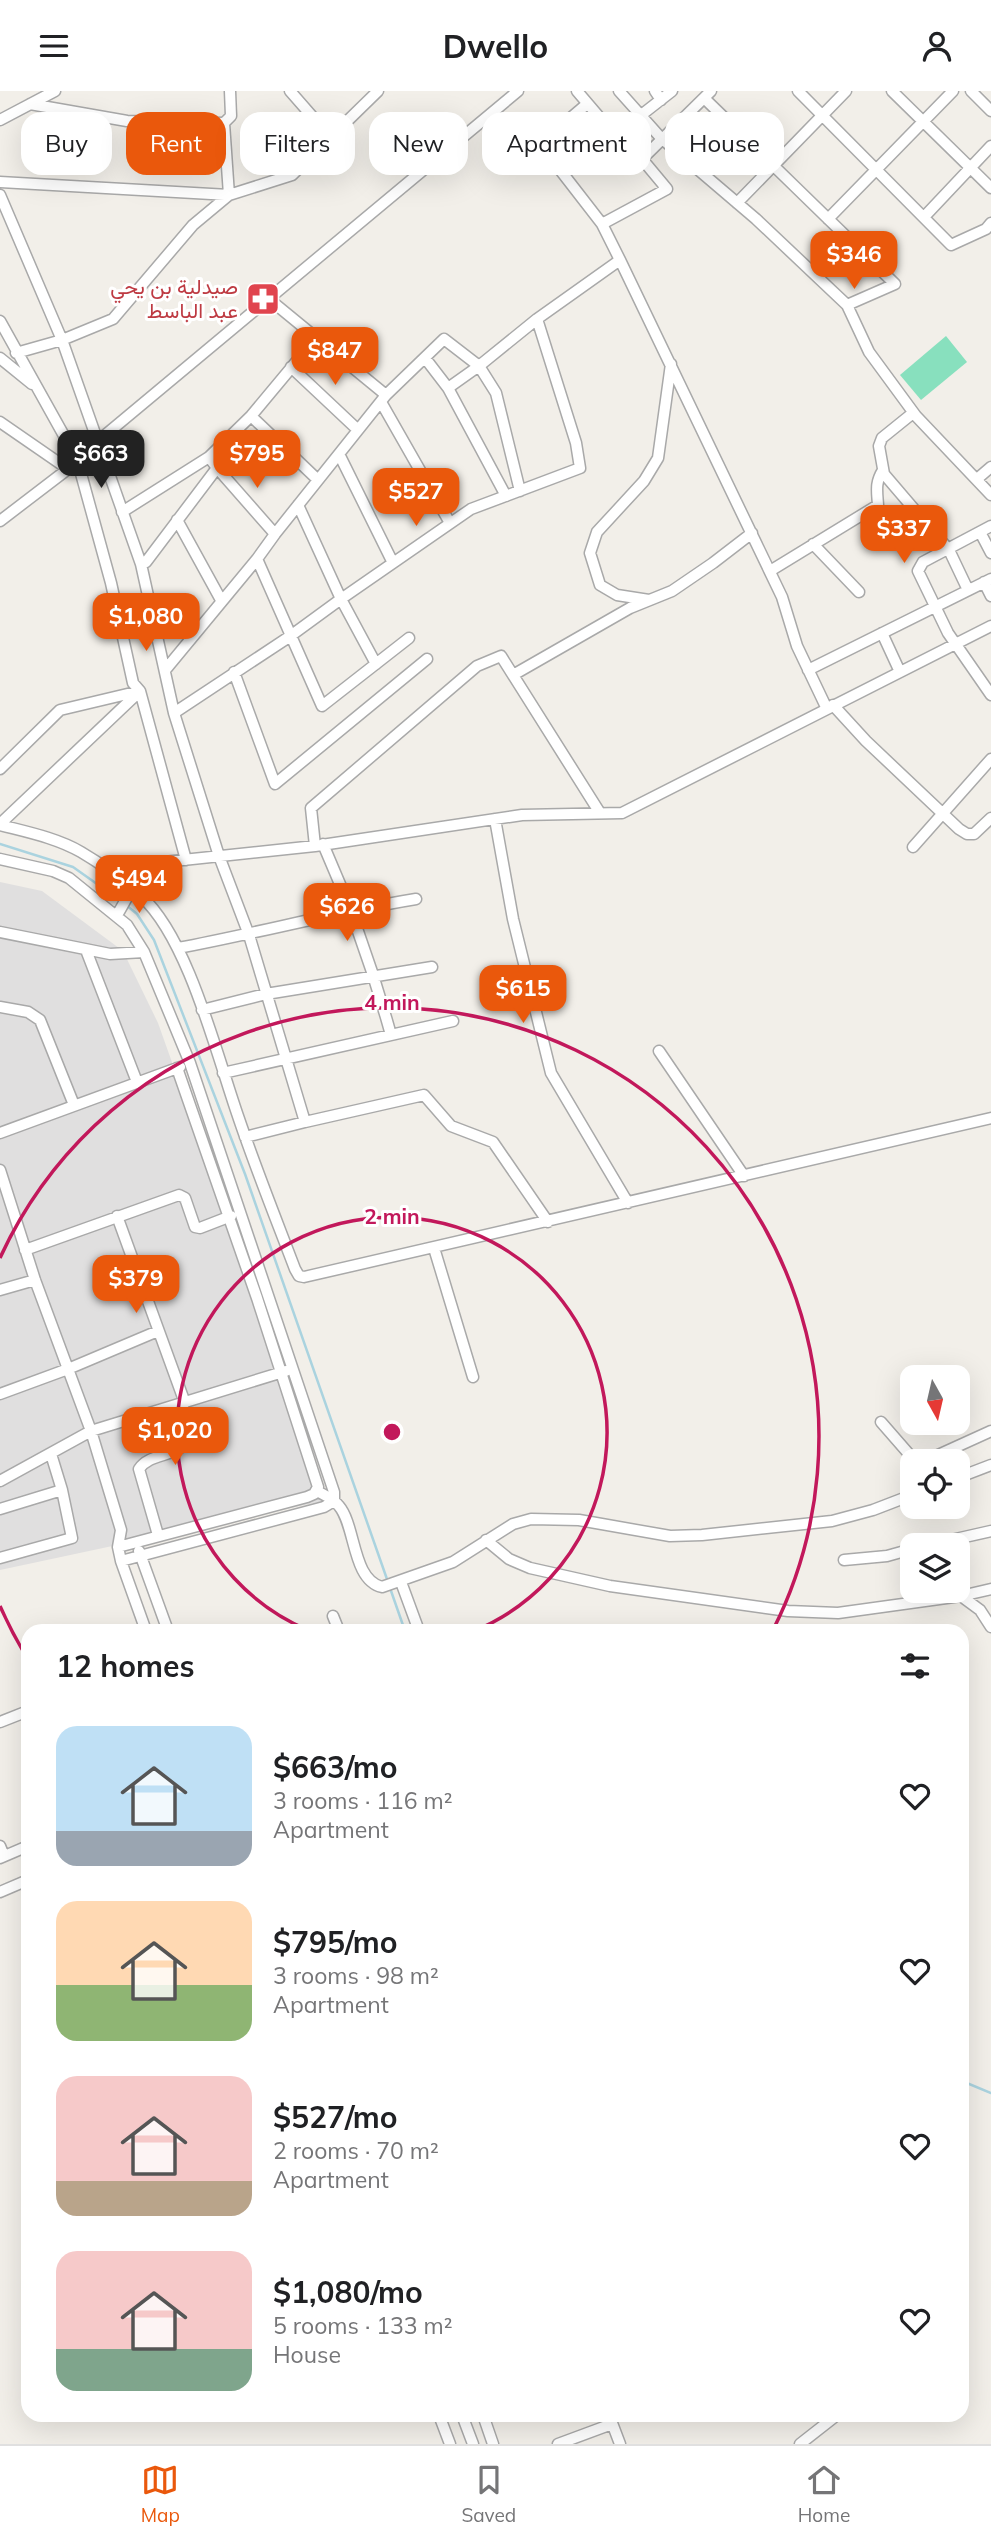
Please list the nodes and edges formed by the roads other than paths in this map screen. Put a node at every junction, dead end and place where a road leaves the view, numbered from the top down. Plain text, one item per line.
1 (29, 91) edge
2 (55, 91) edge
3 (230, 91) edge
4 (290, 91) edge
5 (518, 91) edge
6 (578, 91) edge
7 (654, 91) edge
8 (672, 91) edge
9 (798, 91) edge
10 (846, 91) edge
11 (892, 91) edge
12 (953, 91) edge
13 (971, 91) edge
14 (377, 92) edge
15 (624, 93) edge
16 (707, 95) edge
17 (661, 100) junction
18 (32, 103) junction
19 (587, 104) junction
20 (991, 111) edge
21 (308, 112) edge
22 (594, 112) edge
23 (637, 112) edge
24 (645, 112) edge
25 (723, 112) edge
26 (355, 115) edge
27 (822, 116) junction
28 (0, 120) edge
29 (126, 121) edge
30 (226, 121) edge
31 (923, 122) junction
32 (651, 128) edge
33 (661, 138) junction
34 (991, 146) edge
35 (651, 149) edge
36 (226, 152) edge
37 (784, 156) edge
38 (971, 168) junction
39 (651, 170) edge
40 (877, 170) junction
41 (292, 175) edge
42 (765, 175) edge
43 (783, 175) edge
44 (0, 182) edge
45 (991, 188) edge
46 (0, 195) edge
47 (229, 195) junction
48 (737, 203) junction
49 (924, 217) junction
50 (828, 219) junction
51 (991, 223) edge
52 (602, 224) junction
53 (620, 260) junction
54 (269, 299) junction
55 (847, 305) junction
56 (537, 319) junction
57 (0, 321) edge
58 (316, 338) junction
59 (62, 340) junction
60 (16, 353) junction
61 (0, 358) edge
62 (425, 358) junction
63 (671, 364) junction
64 (479, 366) junction
65 (292, 367) junction
66 (38, 388) junction
67 (448, 388) junction
68 (383, 399) junction
69 (914, 413) junction
70 (251, 416) junction
71 (0, 422) edge
72 (358, 430) junction
73 (98, 441) junction
74 (339, 454) junction
75 (209, 457) junction
76 (77, 459) junction
77 (991, 467) edge
78 (217, 468) junction
79 (68, 469) junction
80 (883, 470) junction
81 (977, 479) junction
82 (318, 480) junction
83 (520, 491) junction
84 (991, 495) edge
85 (506, 496) junction
86 (298, 505) junction
87 (0, 507) edge
88 (10, 512) junction
89 (122, 512) junction
90 (177, 520) junction
91 (0, 521) edge
92 (450, 523) junction
93 (991, 526) edge
94 (980, 532) junction
95 (752, 533) junction
96 (275, 534) junction
97 (813, 544) junction
98 (949, 550) junction
99 (991, 553) edge
100 (257, 559) junction
101 (393, 563) junction
102 (141, 564) junction
103 (770, 571) junction
104 (987, 580) edge
105 (968, 590) junction
106 (859, 592) dead end
107 (991, 596) edge
108 (341, 599) junction
109 (221, 600) junction
110 (649, 600) junction
111 (935, 607) junction
112 (991, 626) edge
113 (882, 633) junction
114 (289, 637) junction
115 (409, 638) dead end
116 (956, 644) junction
117 (427, 659) dead end
118 (376, 664) junction
119 (166, 670) junction
120 (808, 670) junction
121 (234, 671) junction
122 (900, 672) junction
123 (513, 675) junction
124 (140, 691) junction
125 (991, 695) edge
126 (830, 707) junction
127 (174, 713) junction
128 (991, 759) edge
129 (0, 769) edge
130 (600, 813) junction
131 (944, 814) junction
132 (991, 818) edge
133 (495, 819) junction
134 (0, 825) edge
135 (319, 845) junction
136 (913, 847) dead end
137 (219, 856) junction
138 (0, 859) edge
139 (186, 860) junction
140 (132, 890) junction
141 (416, 899) dead end
142 (352, 909) junction
143 (117, 915) junction
144 (0, 932) edge
145 (249, 935) junction
146 (178, 948) junction
147 (86, 950) junction
148 (144, 952) junction
149 (432, 967) dead end
150 (375, 977) junction
151 (266, 993) junction
152 (0, 1007) edge
153 (202, 1010) junction
154 (453, 1021) dead end
155 (391, 1035) junction
156 (659, 1051) dead end
157 (287, 1057) junction
158 (190, 1063) junction
159 (177, 1068) junction
160 (223, 1073) junction
161 (137, 1081) junction
162 (74, 1105) junction
163 (991, 1118) edge
164 (305, 1122) junction
165 (0, 1133) edge
166 (245, 1137) junction
167 (0, 1170) edge
168 (744, 1176) junction
169 (628, 1203) junction
170 (240, 1212) junction
171 (117, 1216) junction
172 (229, 1217) junction
173 (548, 1222) junction
174 (433, 1248) junction
175 (25, 1250) junction
176 (35, 1280) junction
177 (0, 1290) edge
178 (158, 1331) junction
179 (293, 1368) junction
180 (68, 1369) junction
181 (281, 1372) junction
182 (474, 1377) dead end
183 (0, 1394) edge
184 (185, 1403) junction
185 (173, 1407) junction
186 (881, 1422) dead end
187 (91, 1431) junction
188 (991, 1431) edge
189 (905, 1449) edge
190 (951, 1449) edge
191 (51, 1454) junction
192 (991, 1465) edge
193 (970, 1473) edge
194 (0, 1481) edge
195 (62, 1490) junction
196 (317, 1491) junction
197 (900, 1499) edge
198 (334, 1501) junction
199 (0, 1509) edge
200 (121, 1530) junction
201 (991, 1531) edge
202 (158, 1535) junction
203 (970, 1536) edge
204 (486, 1540) junction
205 (135, 1542) junction
206 (118, 1547) junction
207 (900, 1552) edge
208 (140, 1556) junction
209 (0, 1558) edge
210 (844, 1560) dead end
211 (121, 1561) junction
212 (393, 1584) junction
213 (991, 1589) edge
214 (970, 1594) edge
215 (910, 1603) edge
216 (970, 1603) edge
217 (333, 1616) dead end
218 (144, 1624) edge
219 (165, 1624) edge
220 (337, 1624) edge
221 (415, 1624) edge
222 (991, 1627) edge
223 (21, 1714) edge
224 (0, 1722) edge
225 (21, 1851) edge
226 (1, 1853) edge
227 (21, 1883) edge
228 (0, 1892) edge
229 (442, 2422) edge
230 (465, 2422) edge
231 (485, 2422) edge
232 (604, 2422) edge
233 (611, 2422) edge
234 (828, 2422) edge
235 (450, 2444) edge
236 (473, 2444) edge
237 (493, 2444) edge
238 (558, 2444) edge
239 (620, 2444) edge
240 (800, 2444) edge

1 - 18 street
2 - 18 street
3 - 30 street
4 - 21 street
5 - 54 street
6 - 19 street
7 - 17 street
8 - 17 street
9 - 27 street
10 - 27 street
11 - 31 street
12 - 31 street
13 - 20 street
14 - 26 street
15 - 23 street
16 - 25 street
16 - 33 street
17 - 24 street
18 - 28 street
18 - 29 street
19 - 22 street
19 - 52 street
27 - 37 street
27 - 40 street
31 - 38 street
31 - 40 street
32 - 33 street
33 - 35 street
33 - 48 street
34 - 38 street
36 - 47 street
38 - 45 street
38 - 49 street
39 - 52 street
40 - 49 street
40 - 50 street
41 - 47 street
42 - 48 street
43 - 50 street
44 - 47 street
46 - 59 street
47 - 59 street
48 - 55 street
49 - 51 street
50 - 55 street
52 - 53 street
53 - 56 street
53 - 63 street
54 - 58 street
54 - 73 street
55 - 69 street
56 - 64 street
56 - 83 street
57 - 60 street
58 - 65 street
58 - 68 street
59 - 60 street
59 - 73 street
60 - 66 street
61 - 66 street
62 - 64 street
62 - 67 street
62 - 68 street
63 - 95 street
63 - 110 street
64 - 67 street
64 - 83 street
65 - 70 street
65 - 72 street
66 - 76 street
67 - 85 street
68 - 72 street
68 - 92 street
69 - 80 street
69 - 81 street
70 - 75 street
70 - 82 street
71 - 79 street
72 - 74 street
73 - 76 street
73 - 89 street
74 - 82 street
74 - 101 street
75 - 78 street
75 - 89 street
76 - 79 street
76 - 124 street
77 - 81 street
78 - 90 street
78 - 96 street
79 - 88 street
80 - 97 street
80 - 98 street
81 - 84 street
82 - 86 street
83 - 85 street
85 - 92 street
86 - 96 street
86 - 108 street
87 - 88 street
88 - 91 street
89 - 102 street
90 - 102 street
90 - 109 street
92 - 101 street
93 - 94 street
94 - 98 street
94 - 99 street
95 - 103 street
95 - 110 street
96 - 100 street
97 - 103 street
97 - 106 street
98 - 105 street
98 - 111 street
100 - 109 street
100 - 114 street
101 - 108 street
102 - 119 street
103 - 120 street
104 - 105 street
104 - 107 street
105 - 111 street
108 - 114 street
108 - 118 street
109 - 119 street
110 - 123 street
111 - 113 street
111 - 116 street
112 - 116 street
113 - 120 street
113 - 122 street
114 - 118 street
114 - 121 street
115 - 118 street
116 - 122 street
116 - 125 street
117 - 121 street
119 - 127 street
120 - 126 street
121 - 127 street
122 - 126 street
123 - 130 street
123 - 135 street
124 - 129 street
124 - 134 street
124 - 139 street
126 - 130 street
126 - 131 street
127 - 137 street
128 - 131 street
130 - 133 street
131 - 132 street
131 - 136 street
133 - 135 street
133 - 169 street
134 - 140 street
135 - 137 street
135 - 142 street
137 - 139 street
137 - 145 street
138 - 143 street
139 - 140 street
140 - 143 street
140 - 146 street
141 - 142 street
142 - 145 street
142 - 150 street
143 - 148 street
144 - 147 street
145 - 146 street
145 - 151 street
146 - 153 street
147 - 148 street
147 - 161 street
148 - 158 street
149 - 150 street
150 - 151 street
150 - 155 street
151 - 153 street
151 - 157 street
152 - 162 street
153 - 160 street
154 - 155 street
155 - 157 street
156 - 168 street
157 - 160 street
157 - 164 street
158 - 159 street
158 - 170 street
159 - 161 street
159 - 172 street
160 - 166 street
161 - 162 street
162 - 165 street
163 - 168 street
164 - 166 street
164 - 173 street
166 - 174 street
167 - 175 street
168 - 169 street
169 - 173 street
170 - 172 street
170 - 179 street
171 - 172 street
171 - 175 street
171 - 178 street
172 - 181 street
173 - 174 street
174 - 182 street
175 - 176 street
176 - 177 street
176 - 180 street
178 - 180 street
178 - 184 street
179 - 181 street
179 - 198 street
180 - 183 street
180 - 187 street
181 - 184 street
181 - 196 street
184 - 185 street
185 - 187 street
185 - 202 street
186 - 189 street
187 - 191 street
187 - 200 street
188 - 190 street
191 - 194 street
191 - 195 street
192 - 193 street
195 - 199 street
195 - 209 street
196 - 198 street
196 - 202 street
197 - 204 street
198 - 208 street
198 - 212 street
200 - 205 street
200 - 206 street
201 - 203 street
202 - 205 street
204 - 212 street
204 - 215 street
205 - 206 street
205 - 208 street
206 - 211 street
207 - 210 street
208 - 211 street
208 - 219 street
211 - 218 street
212 - 221 street
213 - 214 street
216 - 222 street
217 - 220 street
223 - 224 street
225 - 226 street
227 - 228 street
229 - 235 street
230 - 236 street
231 - 237 street
232 - 238 street
233 - 239 street
234 - 240 street

